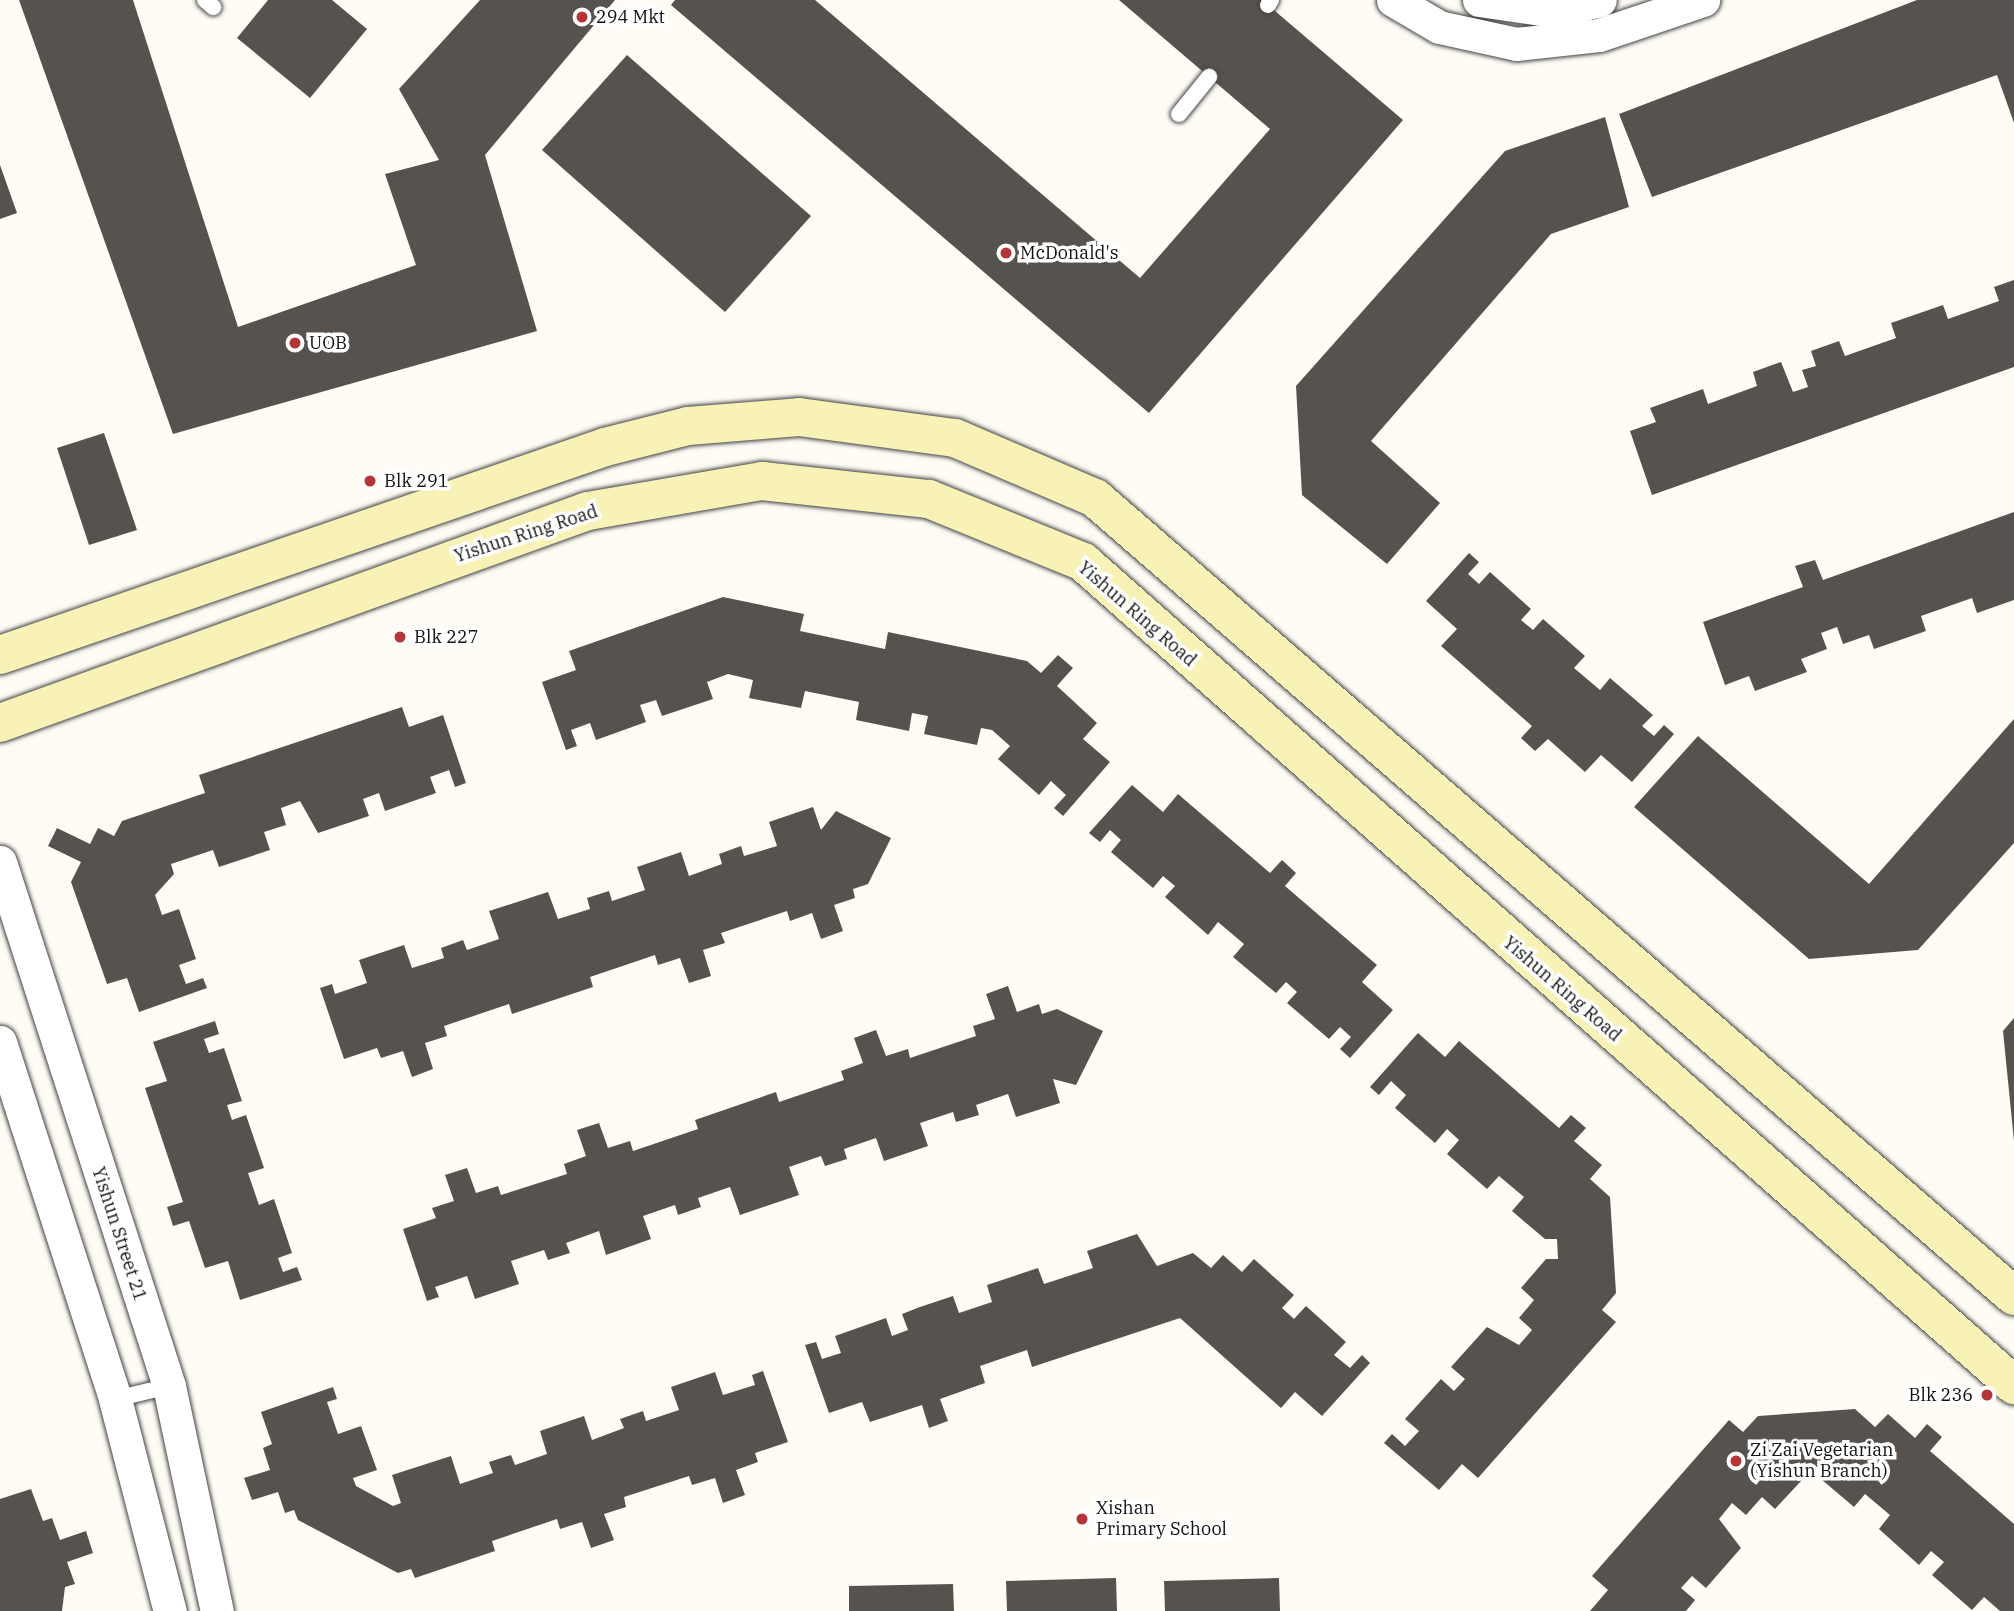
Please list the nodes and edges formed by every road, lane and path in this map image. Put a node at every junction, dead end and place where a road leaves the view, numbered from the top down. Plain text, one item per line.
1 (1393, 0) edge
2 (1479, 0) edge
3 (1600, 0) edge
4 (1703, 0) edge
5 (1209, 77) dead end
6 (1179, 114) dead end
7 (0, 656) edge
8 (0, 723) edge
9 (0, 862) edge
10 (0, 1042) edge
11 (2014, 1296) edge
12 (2014, 1385) edge
13 (169, 1386) junction
14 (115, 1399) junction
15 (170, 1611) edge
16 (217, 1611) edge

1 - 4 street
2 - 3 street
5 - 6 lane
7 - 11 main road
8 - 12 main road, Yishun Ring Road
9 - 13 street, Yishun Street 21
10 - 14 street
13 - 14 lane
13 - 16 street, Yishun Street 21
14 - 15 street

